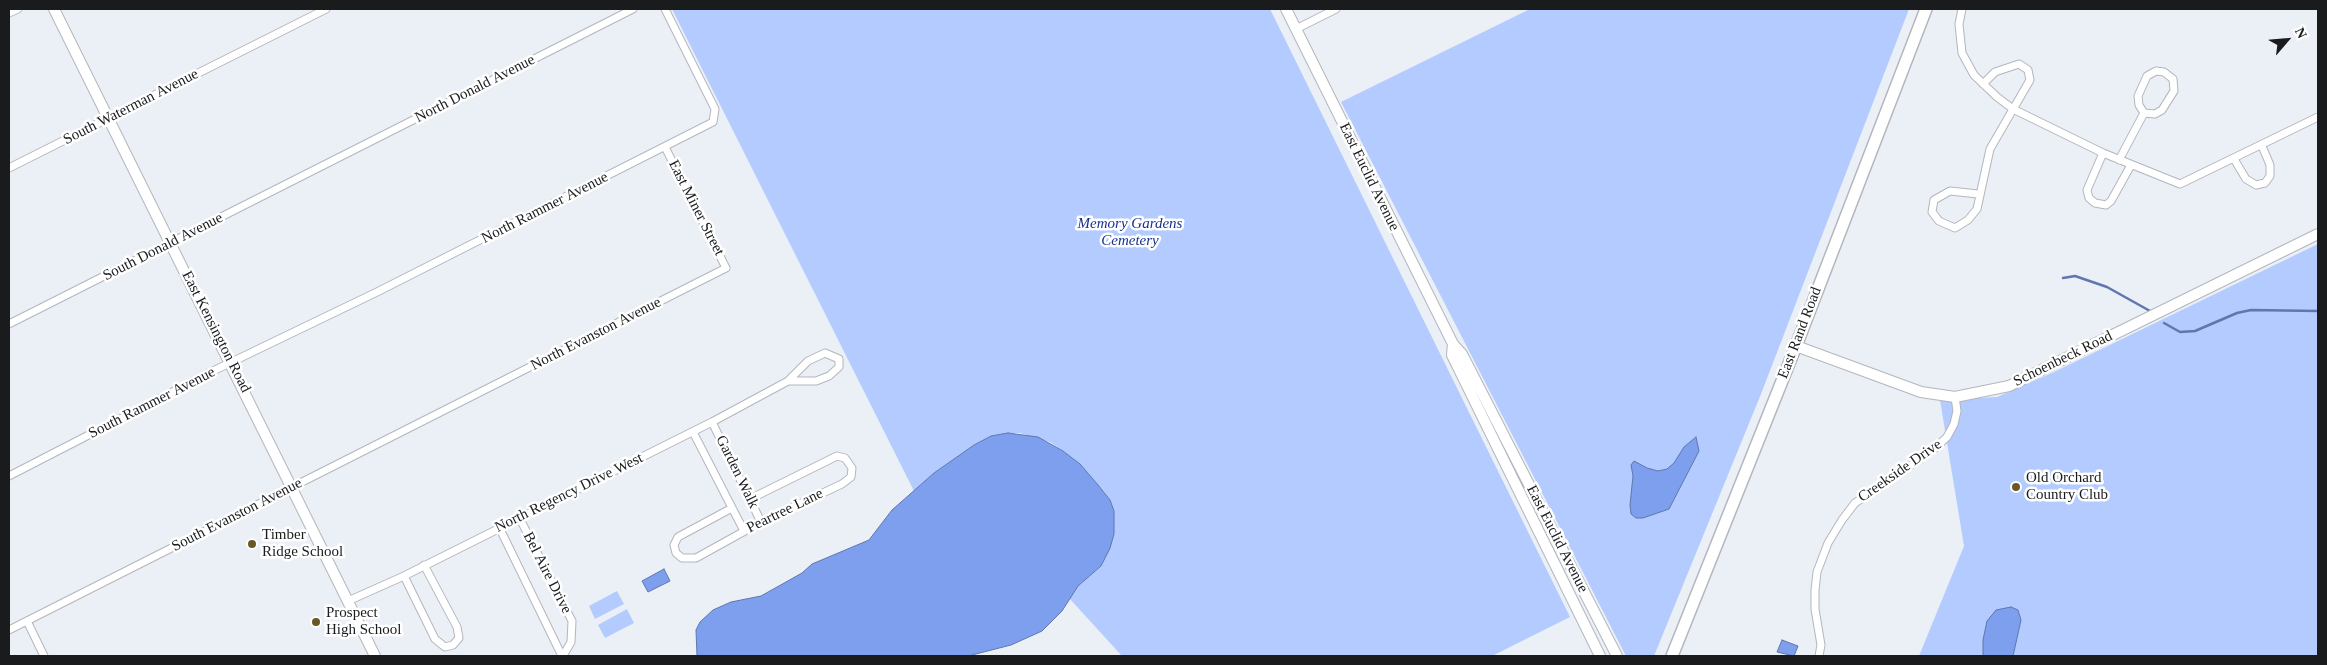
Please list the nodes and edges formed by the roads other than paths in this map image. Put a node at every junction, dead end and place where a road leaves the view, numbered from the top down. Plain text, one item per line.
1 (18, 9) edge
2 (54, 9) edge
3 (326, 9) edge
4 (633, 9) edge
5 (665, 9) edge
6 (1286, 9) edge
7 (1336, 9) edge
8 (1926, 9) edge
9 (1962, 9) edge
10 (9, 13) edge
11 (1296, 30) junction
12 (1983, 84) junction
13 (2013, 109) junction
14 (2144, 114) junction
15 (2318, 117) edge
16 (109, 118) junction
17 (2262, 146) junction
18 (665, 147) junction
19 (2103, 153) junction
20 (2234, 159) junction
21 (2118, 160) junction
22 (2131, 165) junction
23 (9, 168) edge
24 (316, 170) joint
25 (1978, 194) junction
26 (2318, 234) edge
27 (171, 243) junction
28 (726, 268) joint
29 (377, 292) joint
30 (9, 324) edge
31 (1453, 344) junction
32 (1796, 346) junction
33 (231, 362) junction
34 (788, 381) junction
35 (1955, 397) junction
36 (466, 400) joint
37 (712, 422) junction
38 (693, 432) junction
39 (9, 476) edge
40 (293, 487) junction
41 (750, 499) junction
42 (732, 508) junction
43 (519, 518) junction
44 (761, 522) junction
45 (500, 527) junction
46 (744, 531) junction
47 (424, 565) junction
48 (404, 576) junction
49 (348, 601) junction
50 (27, 621) junction
51 (9, 630) edge
52 (44, 656) edge
53 (375, 656) edge
54 (562, 656) edge
55 (1600, 656) edge
56 (1617, 656) edge
57 (1672, 656) edge
58 (1819, 656) edge

1 - 10 street
2 - 16 main road, East Kensington Road
3 - 16 street, South Waterman Avenue
4 - 24 street, North Donald Avenue
5 - 18 street, North Rammer Avenue
6 - 11 main road, East Euclid Avenue
7 - 11 street
8 - 32 main road, East Rand Road
9 - 12 street
11 - 31 main road, East Euclid Avenue
12 - 13 street
12 - 13 street
13 - 19 street
13 - 25 street
14 - 14 street
14 - 21 street
15 - 17 street
16 - 23 street, South Waterman Avenue
16 - 27 main road, East Kensington Road
17 - 20 street
17 - 20 street
18 - 28 street, East Miner Street
18 - 29 street, North Rammer Avenue
19 - 21 street
19 - 22 street
20 - 22 street
21 - 22 street
24 - 27 street, South Donald Avenue
25 - 25 street
26 - 35 main road, Schoenbeck Road
27 - 30 street, South Donald Avenue
27 - 33 main road, East Kensington Road
28 - 36 street, North Evanston Avenue
29 - 33 street, South Rammer Avenue
31 - 55 main road, East Euclid Avenue
31 - 56 main road, East Euclid Avenue
32 - 35 main road, Schoenbeck Road
32 - 57 main road, East Rand Road
33 - 39 street, South Rammer Avenue
33 - 40 main road, East Kensington Road
34 - 34 street, North Regency Drive West
34 - 37 street, North Regency Drive West
35 - 58 street, Creekside Drive
36 - 40 street, South Evanston Avenue
37 - 38 street, North Regency Drive West
37 - 41 street, Garden Walk
38 - 42 street, Garden Walk
38 - 43 street, North Regency Drive West
40 - 49 main road, East Kensington Road
40 - 50 street, South Evanston Avenue
41 - 44 street, Garden Walk
41 - 44 street, Peartree Lane
42 - 46 street, Garden Walk
42 - 46 street, Peartree Lane
43 - 45 street, North Regency Drive West
43 - 54 street, Bel Aire Drive
44 - 46 street, Peartree Lane
45 - 47 street, North Regency Drive West
45 - 54 street, Bel Aire Drive
47 - 48 street, North Regency Drive West
47 - 48 street
48 - 49 street, North Regency Drive West
49 - 53 main road, East Kensington Road
50 - 51 street, South Evanston Avenue
50 - 52 street

